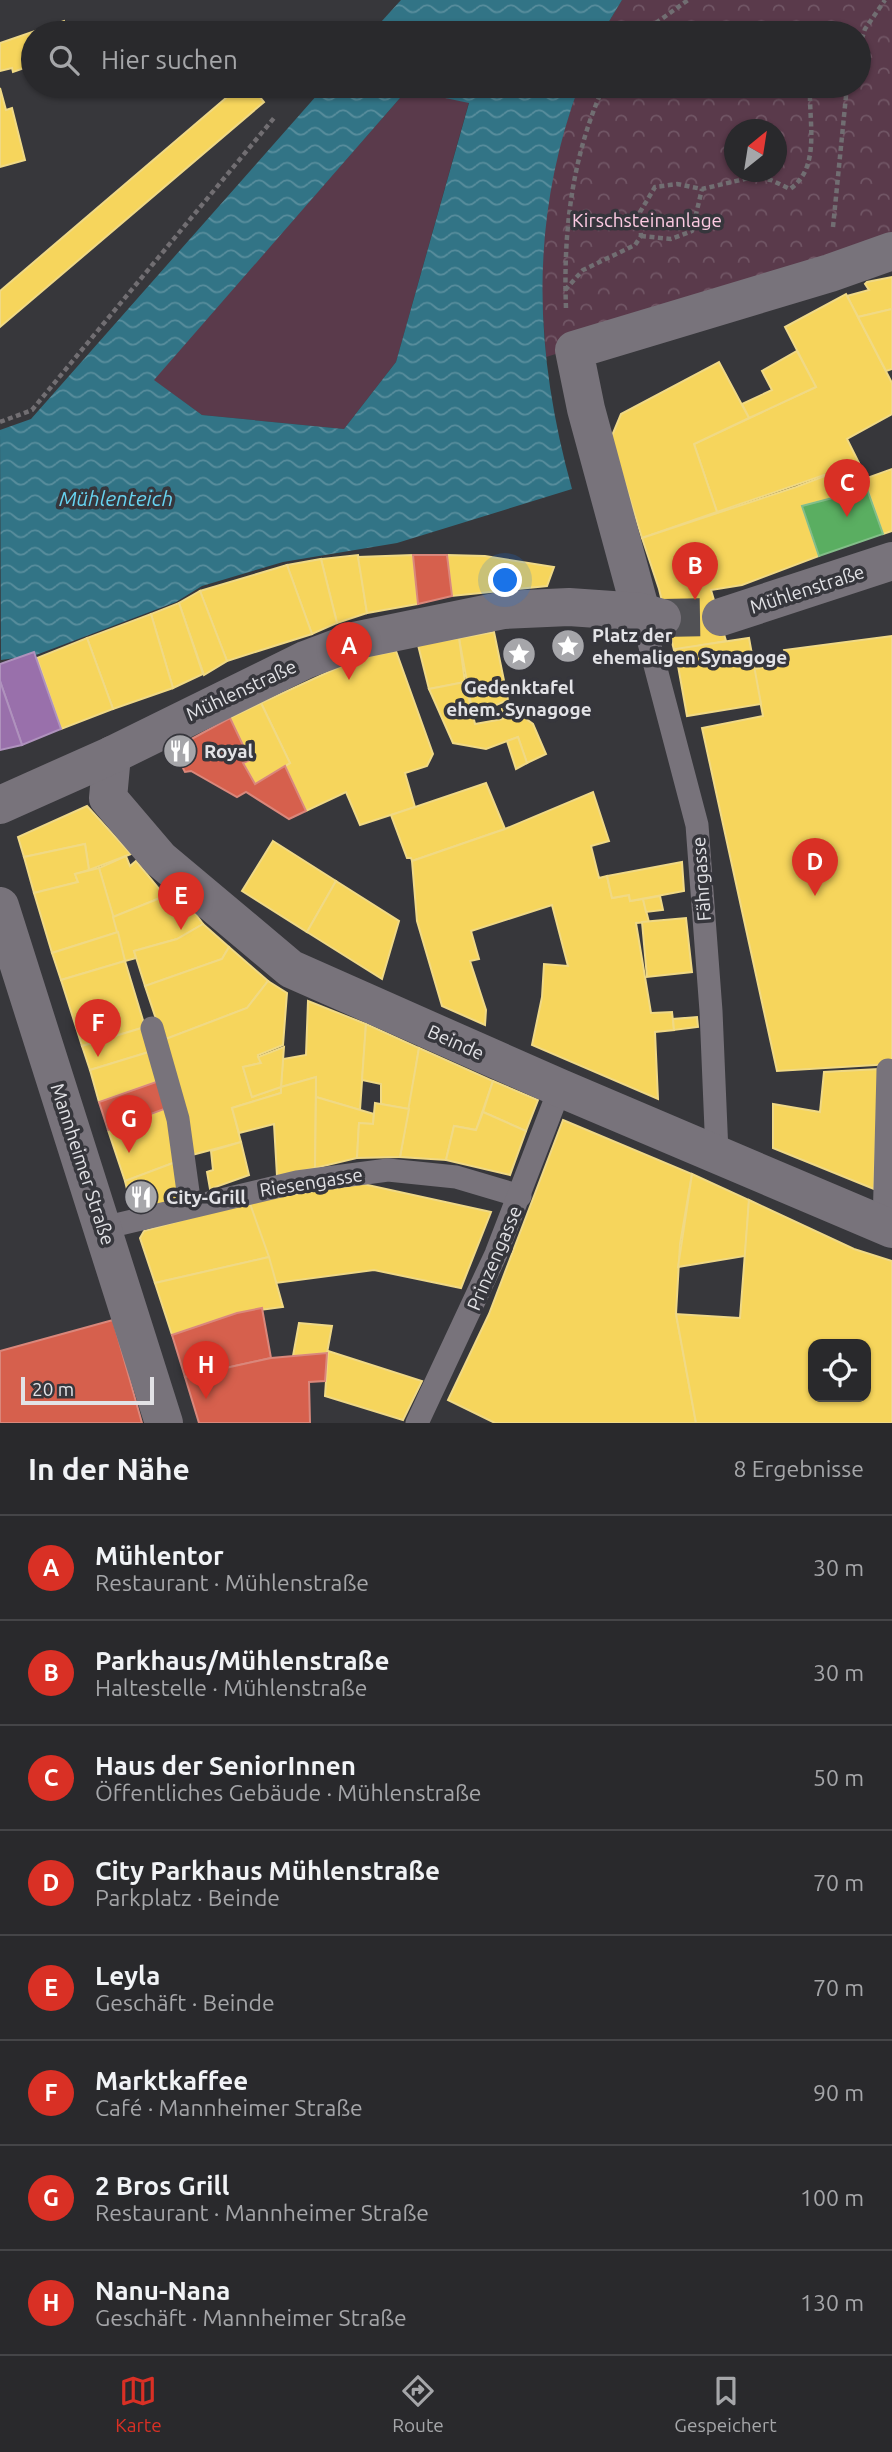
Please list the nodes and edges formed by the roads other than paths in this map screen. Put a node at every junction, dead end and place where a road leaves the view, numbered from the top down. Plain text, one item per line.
1 (892, 251) edge
2 (892, 561) edge
3 (651, 615) junction
4 (721, 617) tunnel mouth
5 (112, 755) junction
6 (0, 805) edge
7 (0, 906) edge
8 (152, 1028) dead end
9 (888, 1070) dead end
10 (560, 1088) junction
11 (717, 1153) junction
12 (520, 1196) junction
13 (190, 1206) junction
14 (103, 1228) junction
15 (888, 1228) edge
16 (164, 1423) edge
17 (416, 1423) edge

1 - 3 street
2 - 4 street, Mühlenstraße
3 - 5 street, Mühlenstraße
3 - 11 lane, Fährgasse
5 - 6 street, Mühlenstraße
5 - 10 street, Beinde
7 - 14 street, Mannheimer Straße
8 - 13 lane
9 - 15 lane
10 - 11 street, Beinde
10 - 12 lane, Prinzengasse
11 - 15 street, Beinde
12 - 13 lane, Riesengasse
12 - 17 lane, Prinzengasse
13 - 14 lane, Riesengasse
14 - 16 street, Mannheimer Straße

